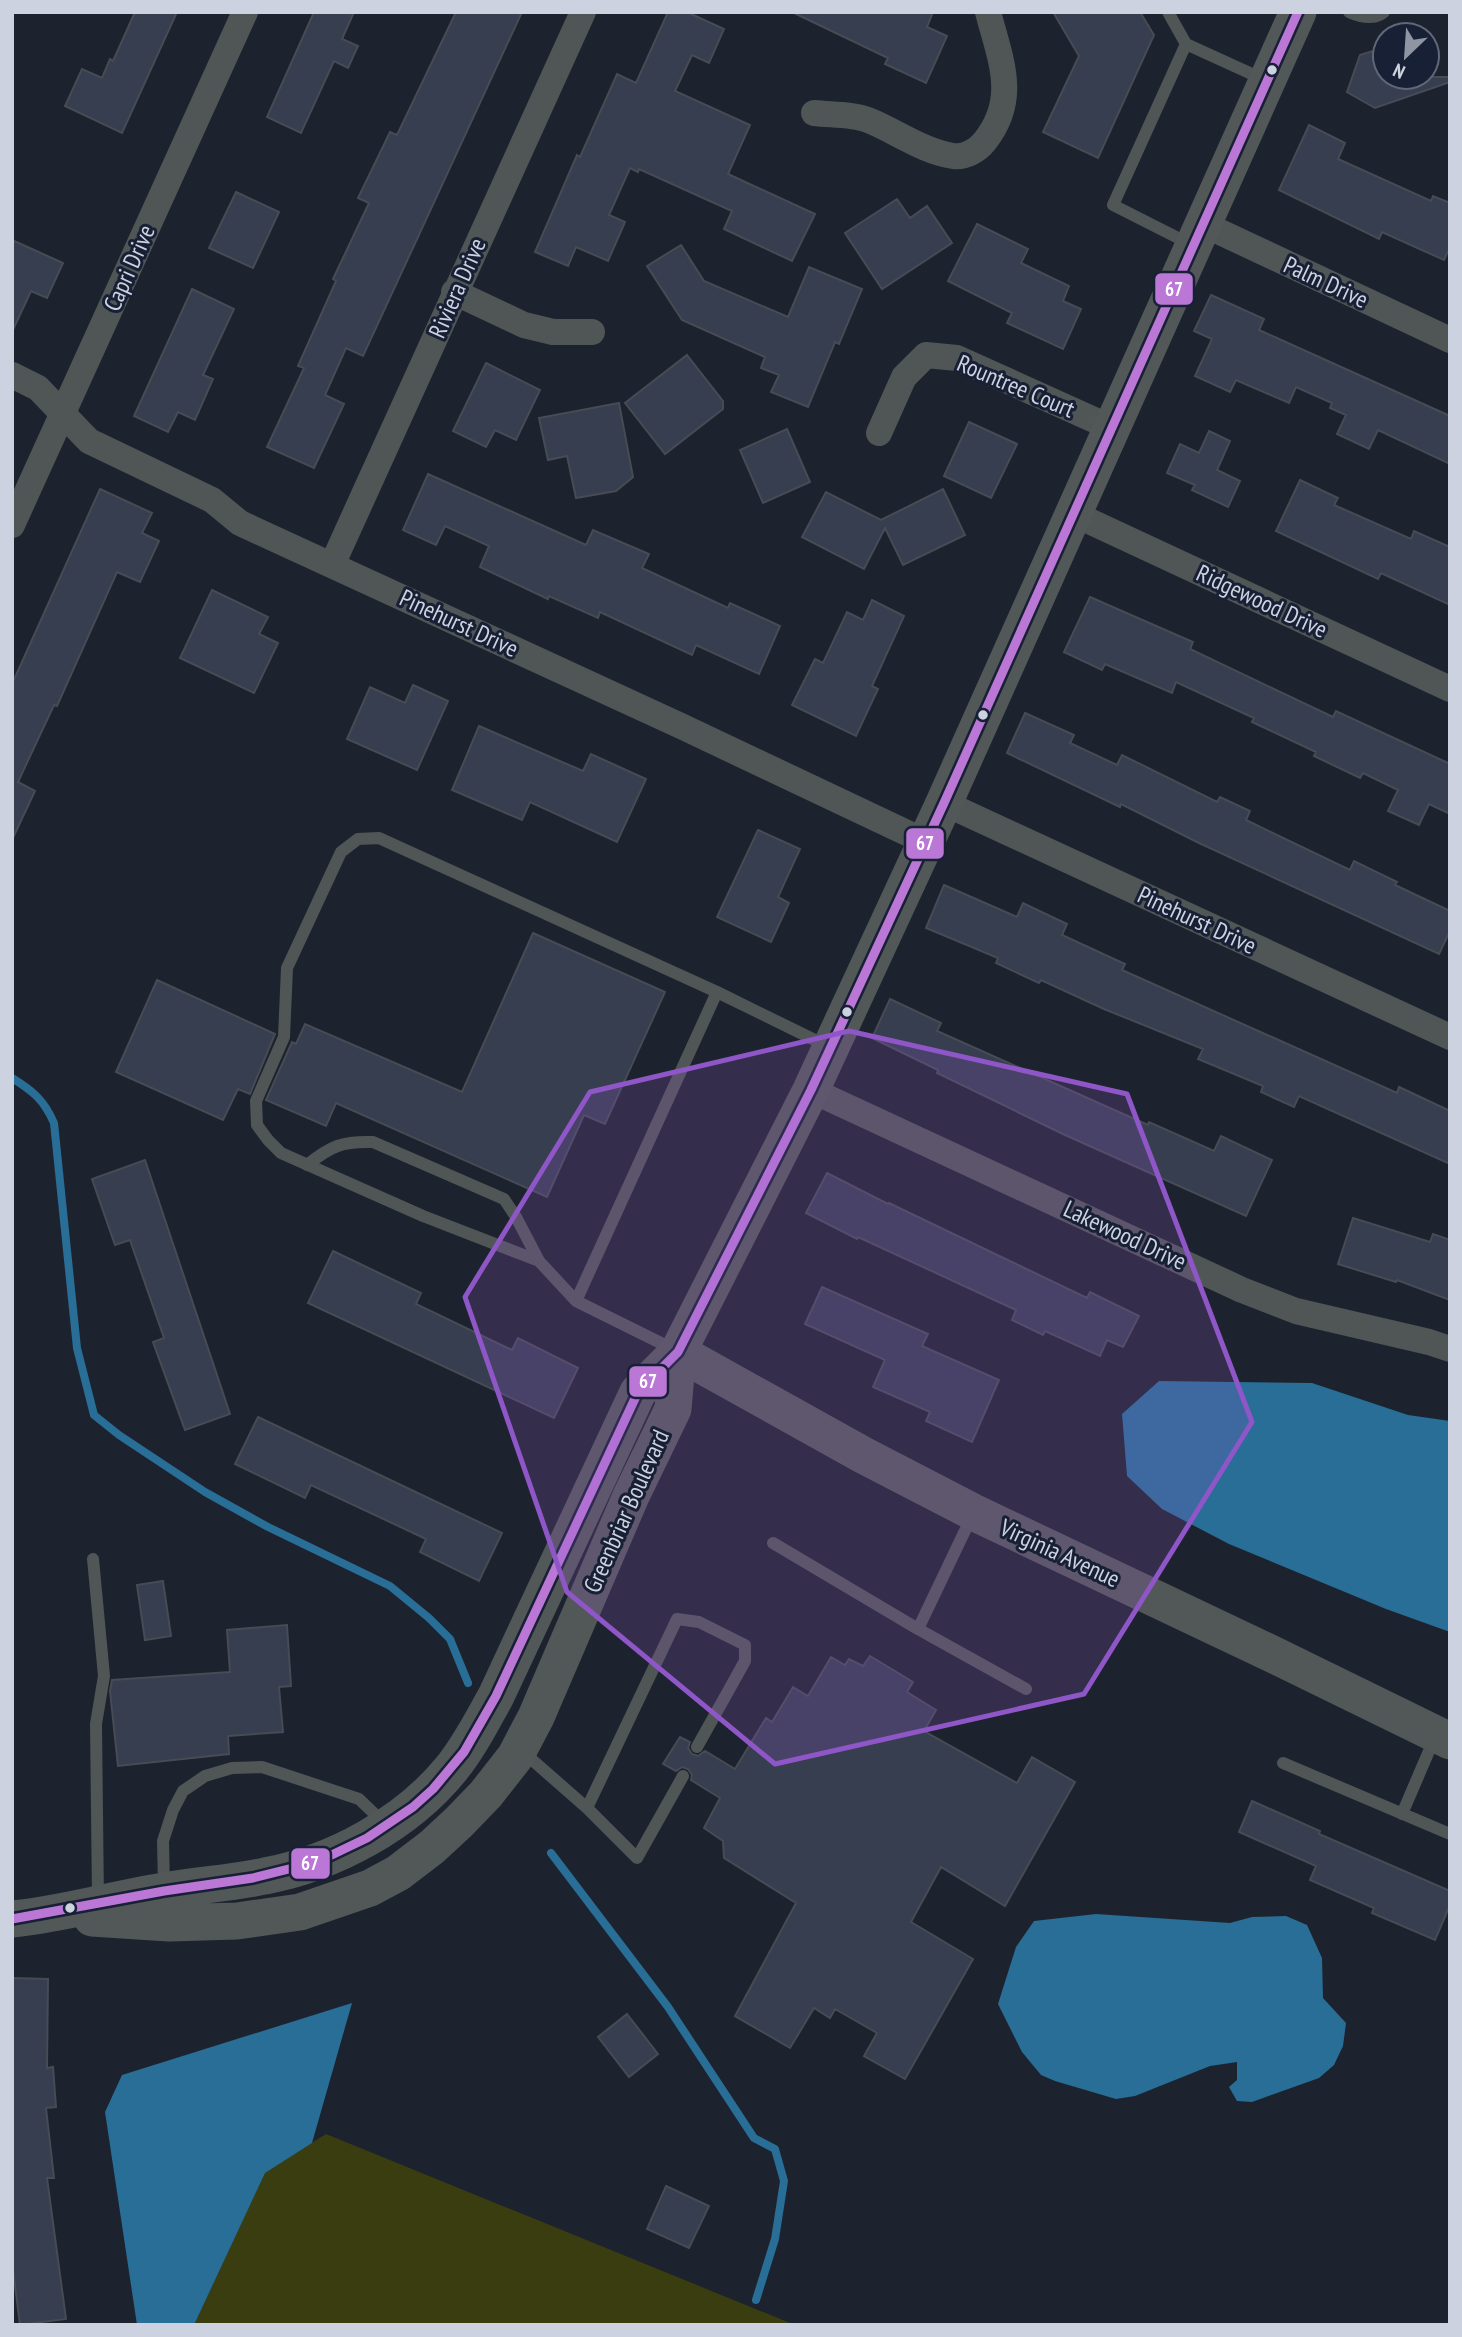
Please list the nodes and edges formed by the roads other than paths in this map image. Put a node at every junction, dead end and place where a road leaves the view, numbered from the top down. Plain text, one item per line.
1 (245, 12) edge
2 (583, 12) edge
3 (988, 12) edge
4 (1168, 12) edge
5 (1298, 12) edge
6 (1349, 12) edge
7 (1384, 12) edge
8 (1186, 44) junction
9 (1267, 80) junction
10 (814, 113) dead end
11 (1198, 235) junction
12 (454, 292) junction
13 (592, 332) dead end
14 (1450, 340) edge
15 (12, 375) edge
16 (63, 413) junction
17 (1112, 428) junction
18 (879, 433) dead end
19 (1074, 514) junction
20 (12, 524) edge
21 (332, 565) junction
22 (1450, 688) edge
23 (944, 803) junction
24 (926, 842) junction
25 (717, 992) junction
26 (1450, 1037) edge
27 (830, 1048) junction
28 (810, 1090) junction
29 (307, 1165) junction
30 (538, 1261) junction
31 (576, 1301) junction
32 (1450, 1349) edge
33 (678, 1352) junction
34 (973, 1512) junction
35 (773, 1543) dead end
36 (93, 1559) dead end
37 (918, 1629) junction
38 (1026, 1689) dead end
39 (1443, 1738) edge
40 (697, 1747) dead end
41 (519, 1748) junction
42 (1283, 1763) dead end
43 (683, 1776) dead end
44 (587, 1808) junction
45 (1402, 1814) junction
46 (387, 1825) junction
47 (1450, 1834) edge
48 (164, 1891) junction
49 (98, 1905) junction
50 (29, 1917) edge

1 - 16 street, Capri Drive
2 - 12 street, Riviera Drive
3 - 10 street
4 - 8 lane
5 - 9 street
6 - 7 lane
8 - 9 lane
8 - 11 lane
9 - 11 street
11 - 14 street, Palm Drive
11 - 17 street
12 - 13 street
12 - 21 street, Riviera Drive
15 - 16 street, Pinehurst Drive
16 - 20 street, Capri Drive
16 - 21 street, Pinehurst Drive
17 - 18 street, Rountree Court
17 - 19 street
19 - 22 street, Ridgewood Drive
19 - 23 street
21 - 24 street, Pinehurst Drive
23 - 24 street
23 - 26 street, Pinehurst Drive
24 - 27 street
25 - 27 lane
25 - 29 lane
25 - 31 lane
27 - 28 street
28 - 32 street, Lakewood Drive
28 - 33 street
29 - 30 lane
29 - 30 lane
30 - 31 lane
31 - 33 lane
33 - 34 street, Virginia Avenue
33 - 41 street, Greenbriar Boulevard
33 - 46 street, Greenbriar Boulevard
34 - 37 lane
34 - 39 street, Virginia Avenue
35 - 37 lane
36 - 49 lane
37 - 38 lane
39 - 45 lane
40 - 44 lane
41 - 44 lane
41 - 50 street, Greenbriar Boulevard
42 - 45 lane
43 - 44 lane
45 - 47 lane
46 - 48 street, Greenbriar Boulevard
46 - 48 lane
48 - 49 street, Greenbriar Boulevard
49 - 50 street, Greenbriar Boulevard

